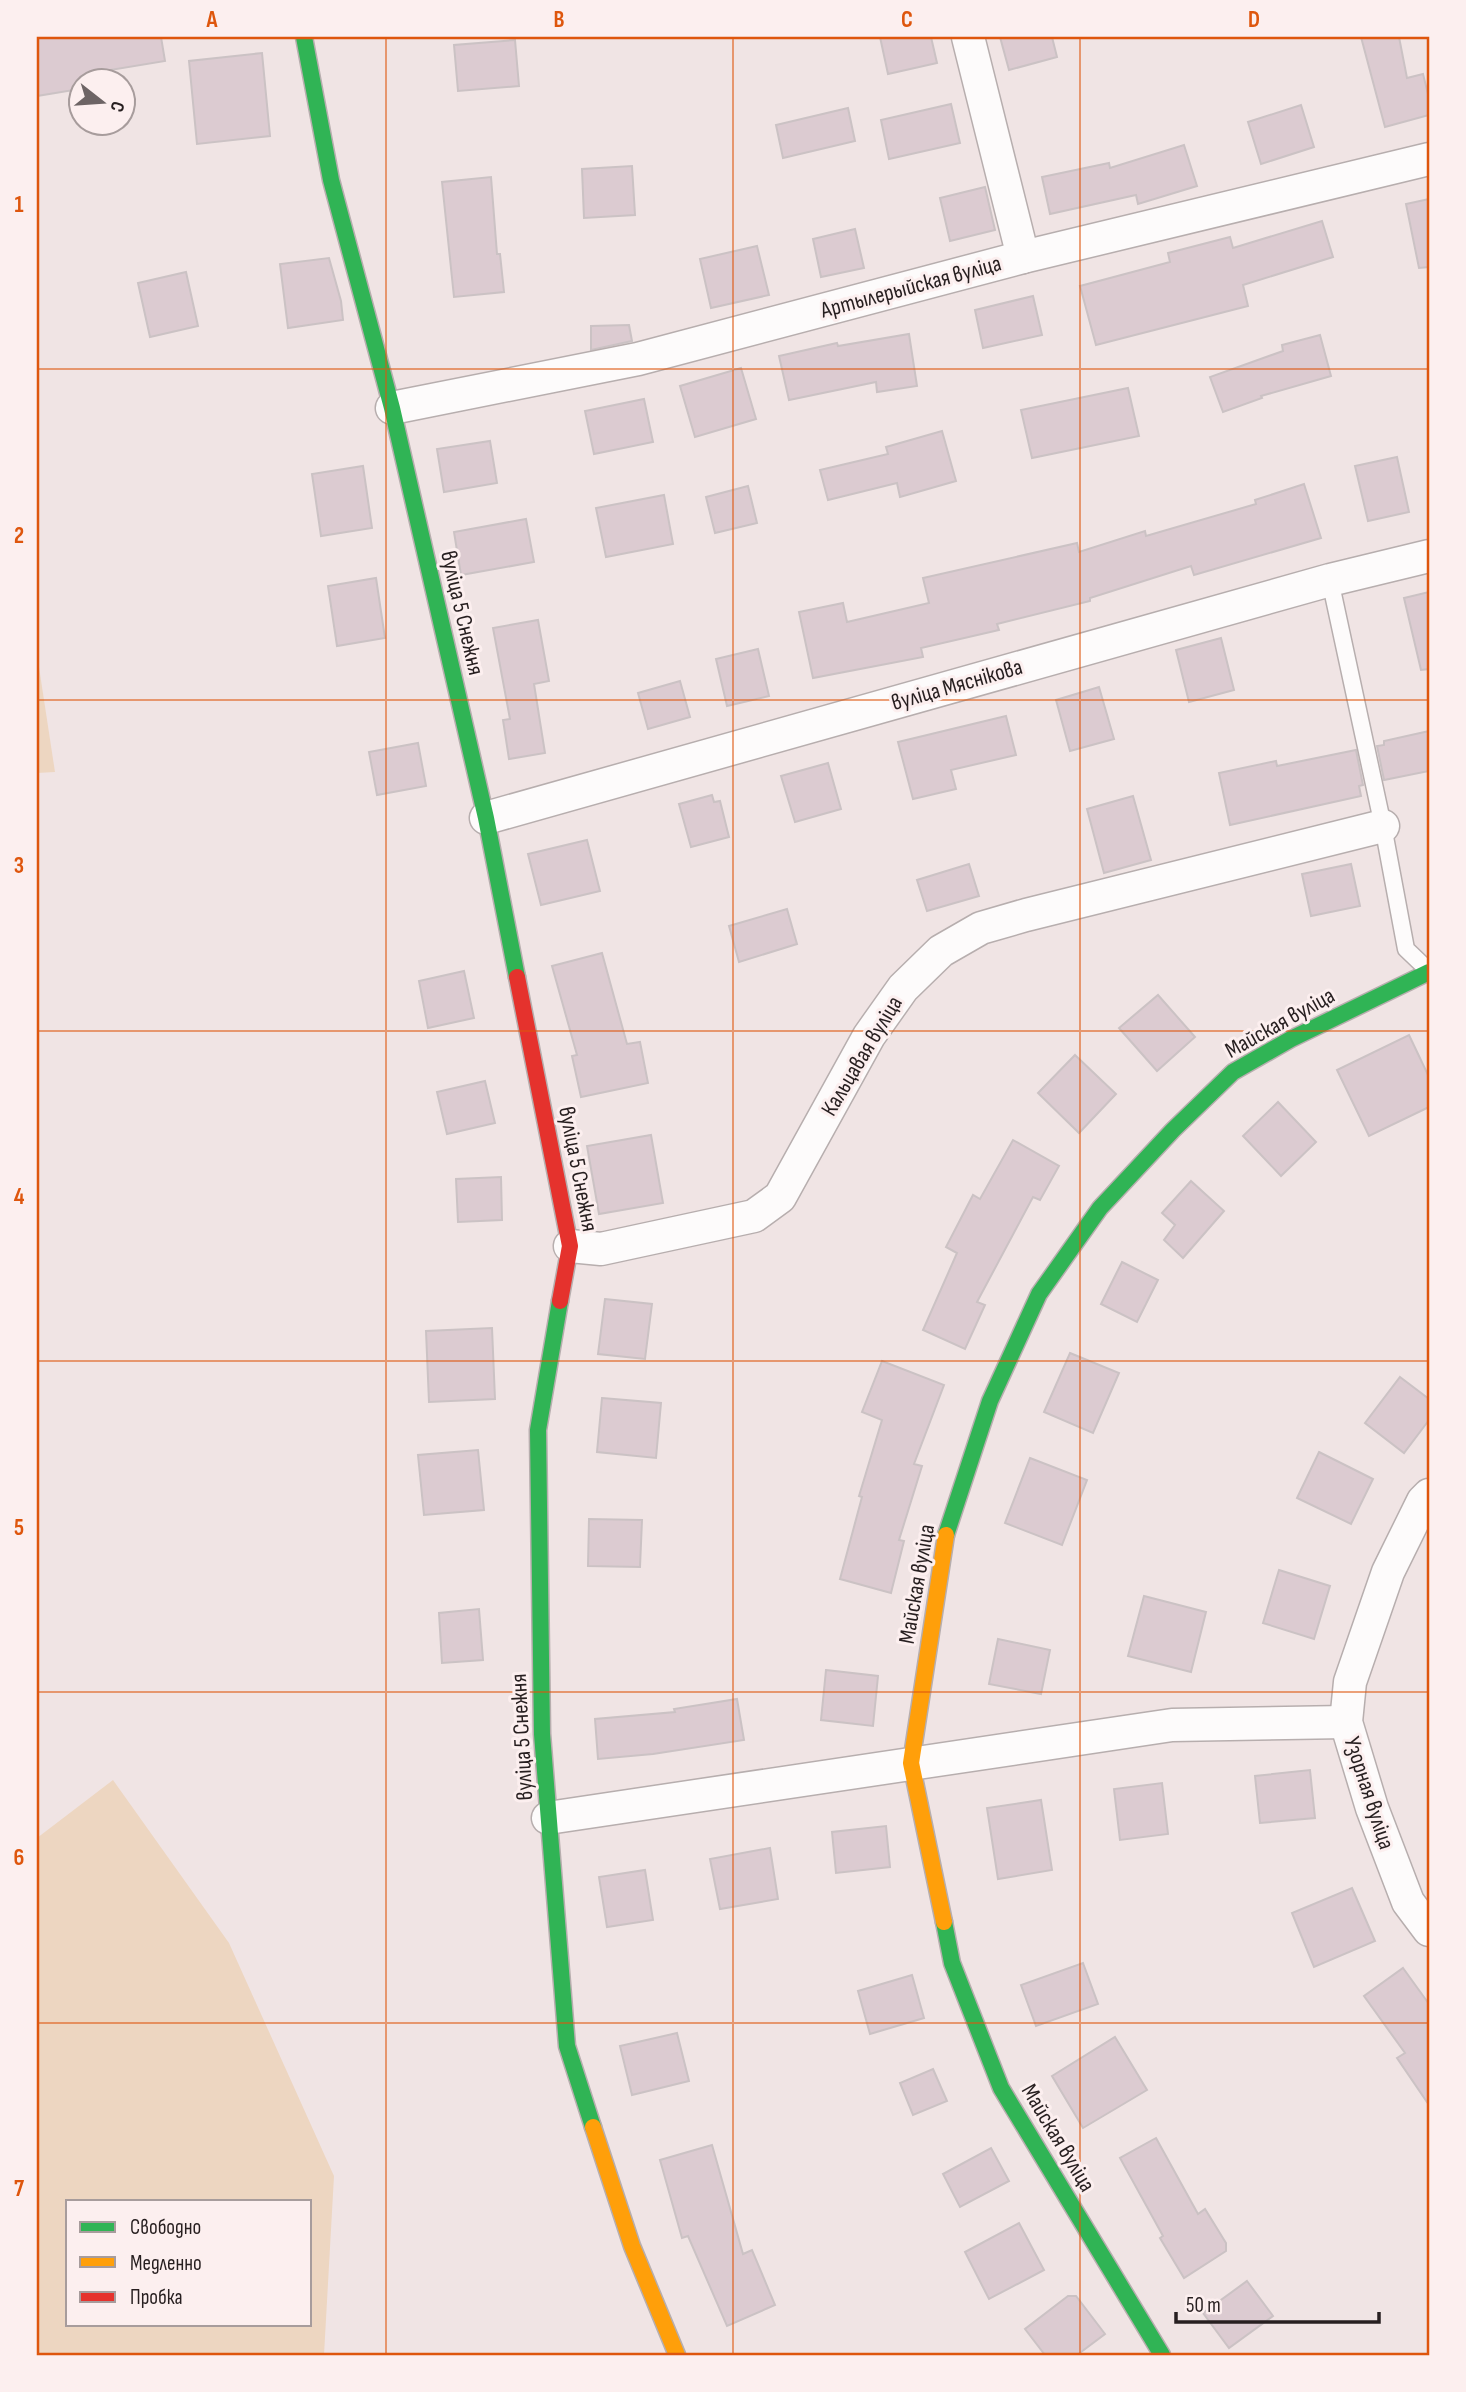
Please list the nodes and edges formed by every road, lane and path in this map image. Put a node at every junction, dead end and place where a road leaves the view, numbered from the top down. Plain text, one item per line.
1 (304, 37) edge
2 (968, 37) edge
3 (1429, 159) edge
4 (1023, 257) junction
5 (391, 408) junction
6 (1429, 556) edge
7 (1330, 580) junction
8 (486, 818) junction
9 (1383, 827) junction
10 (1429, 972) edge
11 (570, 1246) junction
12 (1429, 1494) edge
13 (1346, 1722) junction
14 (911, 1763) junction
15 (548, 1818) junction
16 (1429, 1930) edge
17 (677, 2355) edge
18 (1162, 2355) edge

1 - 5 street, вуліца 5 Снежня
2 - 4 street
3 - 4 street, Артылерыйская вуліца
4 - 5 street, Артылерыйская вуліца
5 - 8 street, вуліца 5 Снежня
6 - 7 street, вуліца Мяснікова
7 - 8 street, вуліца Мяснікова
7 - 9 lane
8 - 11 street, вуліца 5 Снежня
9 - 10 lane
9 - 11 street, Кальцавая вуліца
10 - 14 street, Майская вуліца
11 - 15 street, вуліца 5 Снежня
12 - 13 street, Узорная вуліца
13 - 14 street
13 - 16 street, Узорная вуліца
14 - 15 street
14 - 18 street, Майская вуліца
15 - 17 street, вуліца 5 Снежня

